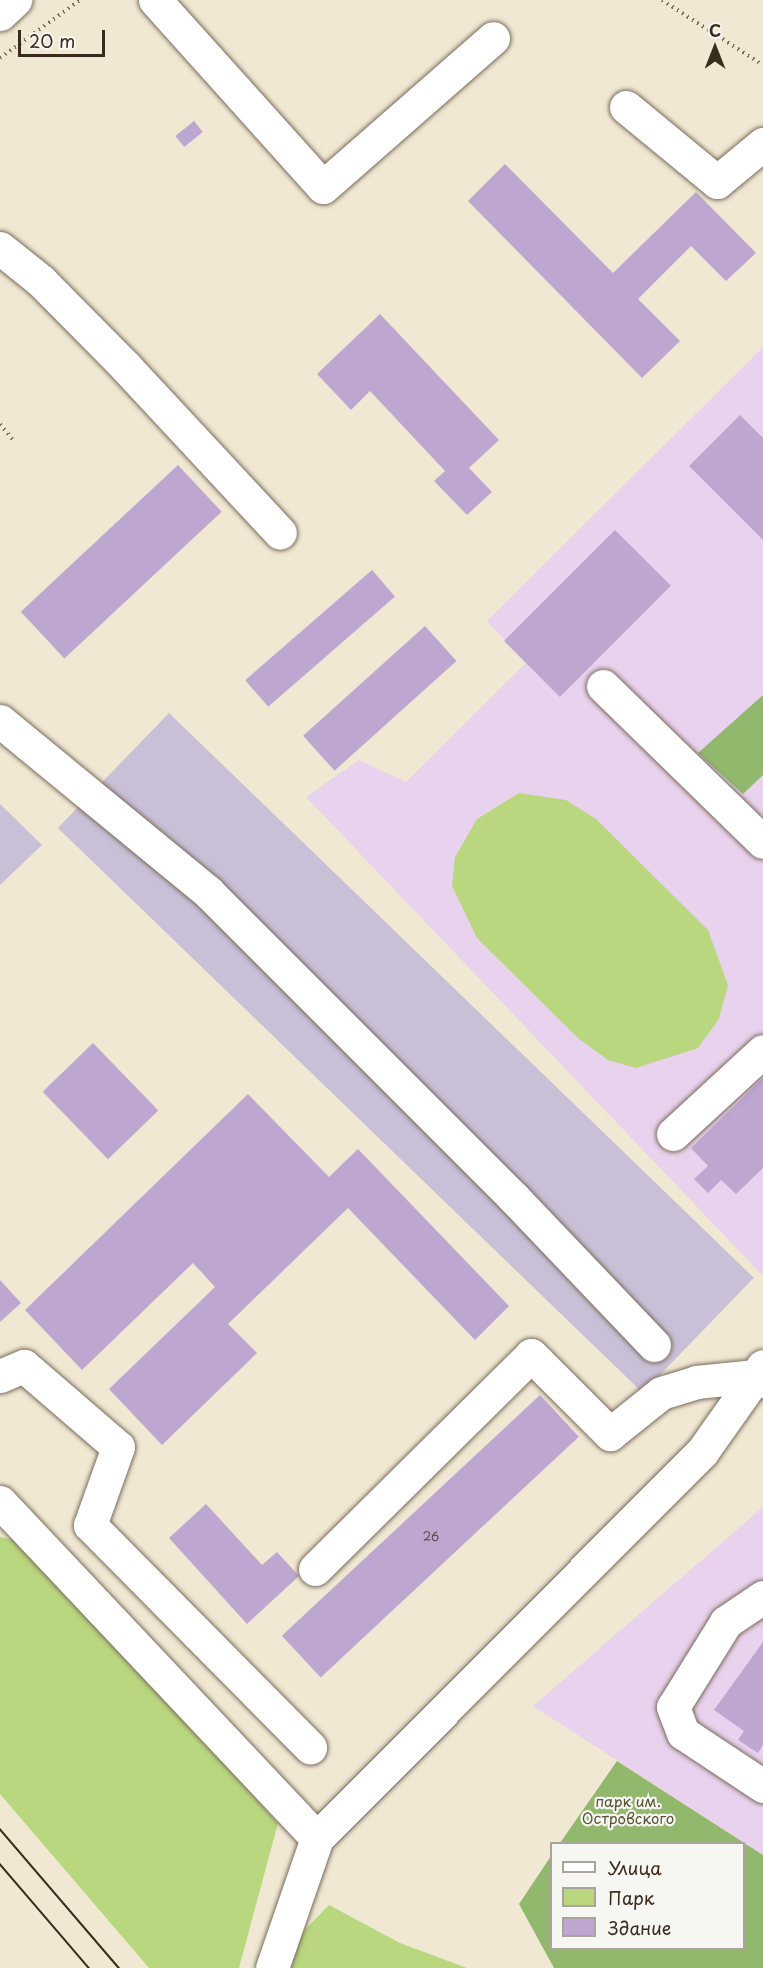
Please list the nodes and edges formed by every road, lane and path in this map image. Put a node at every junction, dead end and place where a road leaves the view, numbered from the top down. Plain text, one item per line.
1 (15, 0) edge
2 (80, 0) edge
3 (155, 0) edge
4 (662, 0) edge
5 (0, 14) edge
6 (493, 38) dead end
7 (0, 58) edge
8 (763, 65) edge
9 (626, 107) dead end
10 (763, 144) edge
11 (0, 248) edge
12 (0, 424) edge
13 (14, 441) dead end
14 (280, 533) dead end
15 (603, 686) dead end
16 (0, 721) edge
17 (763, 842) edge
18 (763, 1051) edge
19 (673, 1134) dead end
20 (654, 1344) dead end
21 (761, 1374) edge
22 (0, 1376) edge
23 (0, 1502) edge
24 (315, 1569) dead end
25 (763, 1597) edge
26 (310, 1748) dead end
27 (763, 1786) edge
28 (317, 1838) junction
29 (272, 1968) edge

1 - 5 street
2 - 7 path
3 - 6 street
4 - 8 path
9 - 10 street
11 - 14 street
12 - 13 path
15 - 17 street
16 - 20 street
18 - 19 street
21 - 24 street
21 - 28 street
22 - 26 street
23 - 28 street
25 - 27 street
28 - 29 street

